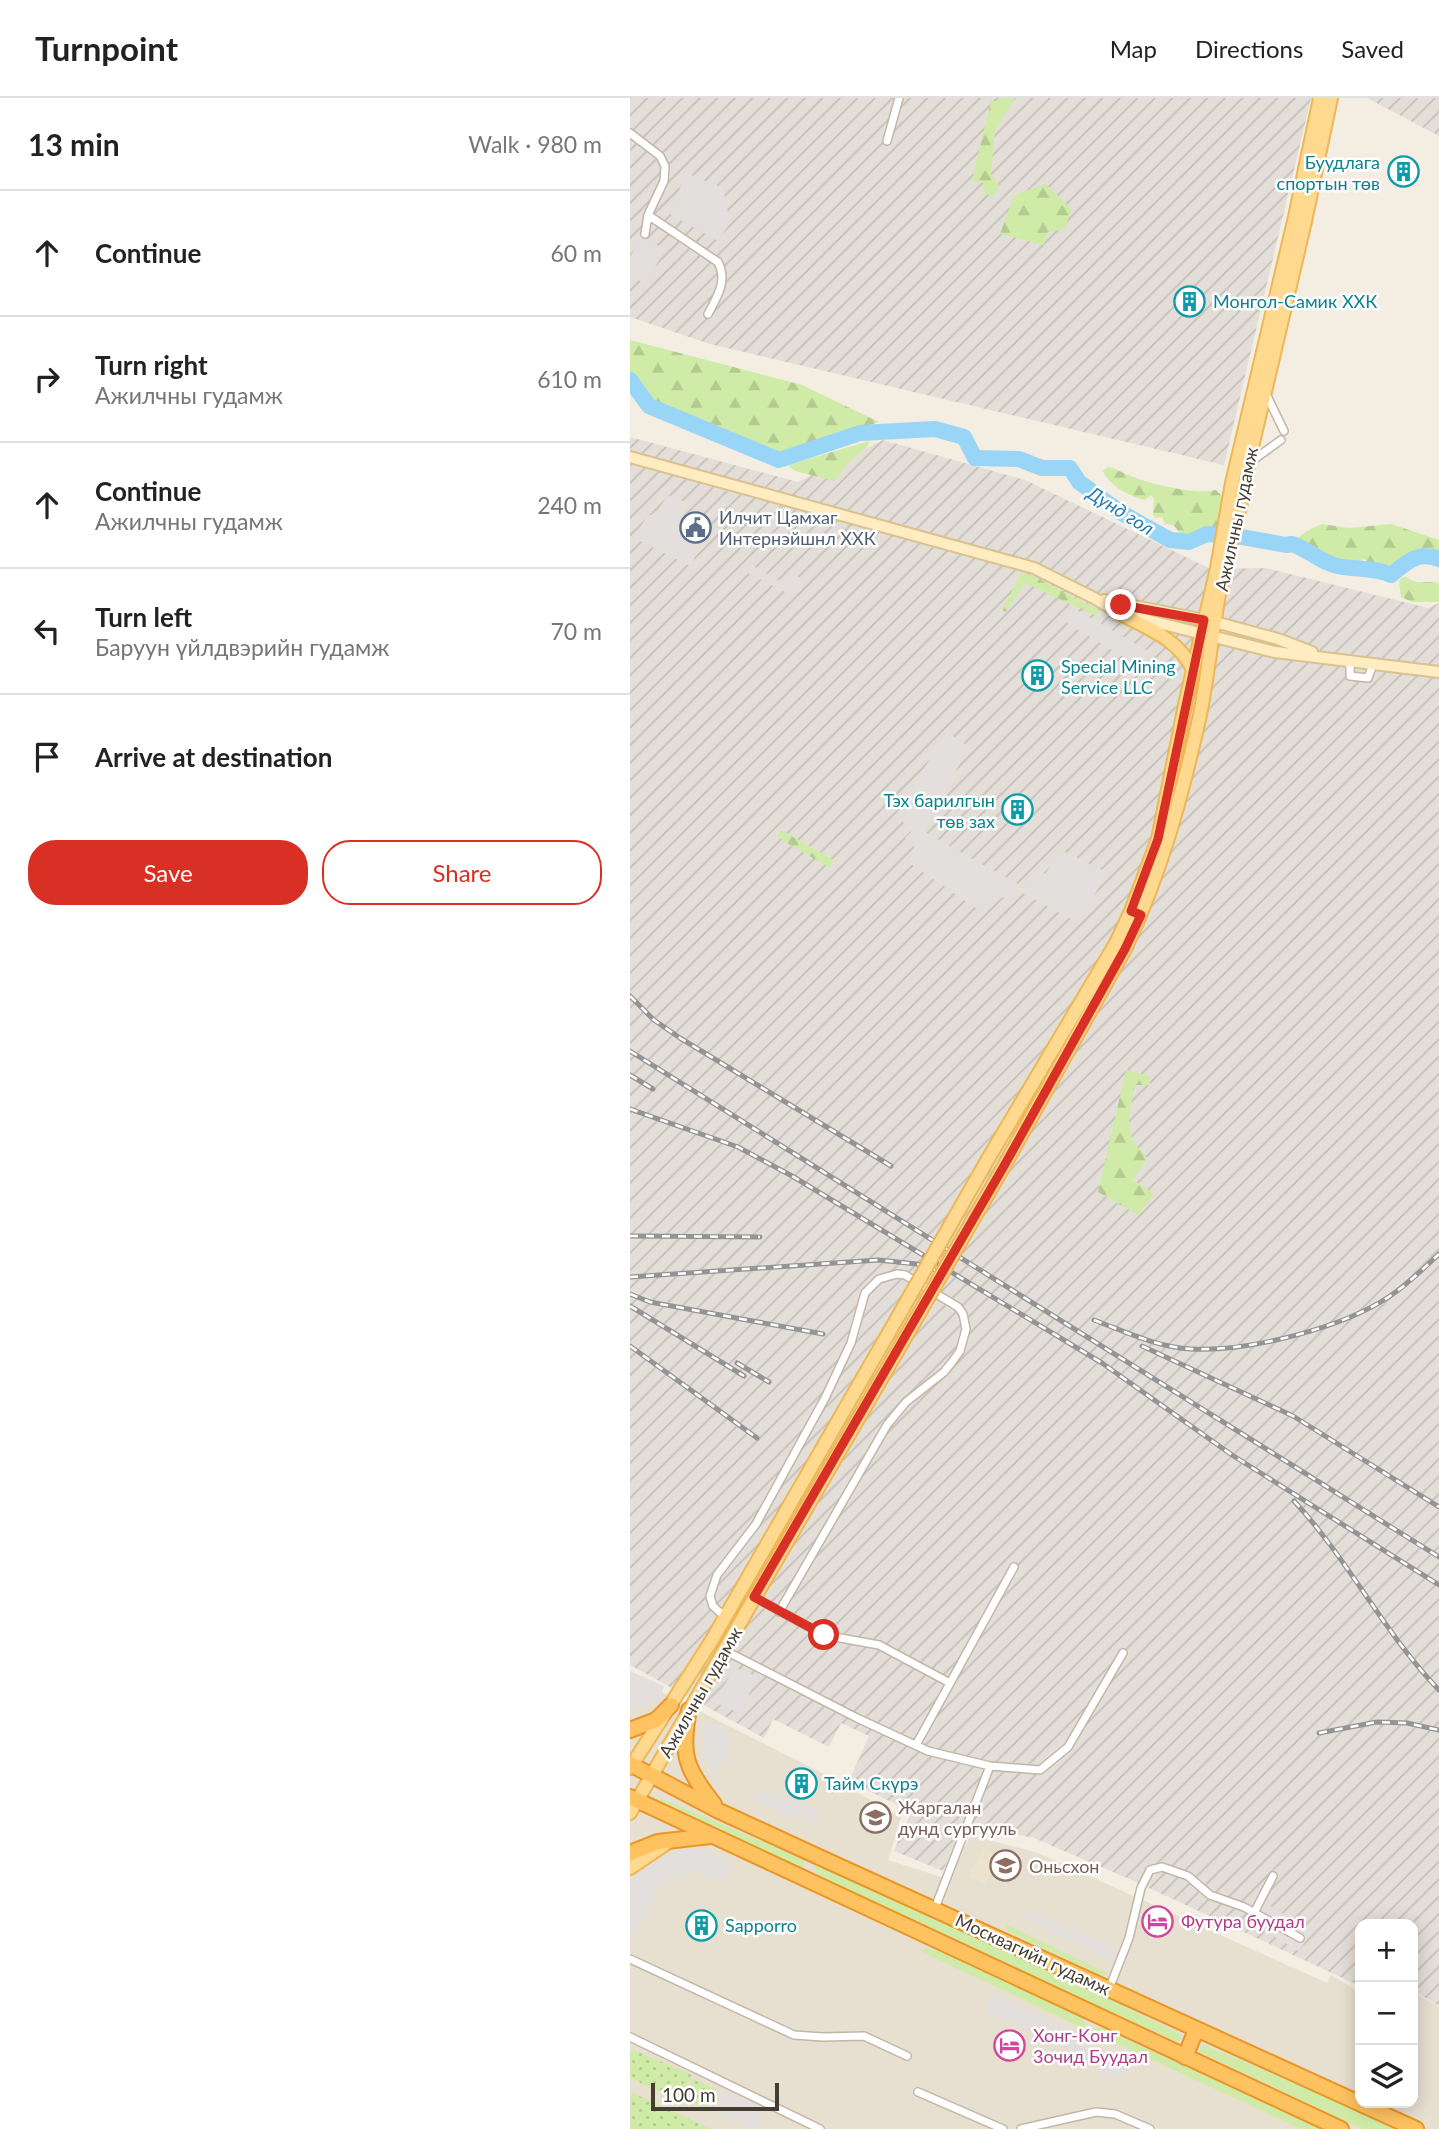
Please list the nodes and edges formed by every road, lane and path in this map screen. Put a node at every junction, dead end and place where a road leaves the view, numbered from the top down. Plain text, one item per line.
1 (899, 98) edge
2 (1320, 98) edge
3 (1331, 98) edge
4 (630, 133) edge
5 (887, 141) dead end
6 (648, 215) junction
7 (645, 234) dead end
8 (708, 314) dead end
9 (1265, 392) junction
10 (630, 457) edge
11 (1248, 464) junction
12 (1220, 572) junction
13 (1094, 598) junction
14 (1119, 613) junction
15 (1210, 621) junction
16 (1207, 635) junction
17 (1326, 657) junction
18 (1350, 660) junction
19 (1373, 664) junction
20 (1193, 670) junction
21 (1439, 672) edge
22 (1136, 913) junction
23 (1014, 1567) dead end
24 (754, 1597) junction
25 (779, 1612) junction
26 (725, 1617) junction
27 (724, 1650) junction
28 (1123, 1653) dead end
29 (950, 1683) junction
30 (671, 1705) junction
31 (689, 1710) junction
32 (630, 1730) edge
33 (916, 1745) junction
34 (631, 1766) edge
35 (990, 1766) junction
36 (652, 1774) junction
37 (632, 1804) edge
38 (719, 1811) junction
39 (715, 1836) junction
40 (674, 1839) junction
41 (630, 1853) edge
42 (819, 1857) junction
43 (630, 1868) edge
44 (1273, 1876) dead end
45 (817, 1884) junction
46 (935, 1908) junction
47 (1254, 1913) junction
48 (1300, 1938) dead end
49 (630, 1959) edge
50 (1109, 1990) junction
51 (1196, 2030) junction
52 (630, 2037) edge
53 (907, 2056) dead end
54 (1185, 2057) junction
55 (918, 2092) dead end
56 (820, 2129) edge
57 (1003, 2129) edge
58 (1021, 2129) edge
59 (1150, 2129) edge
60 (1341, 2129) edge
61 (1416, 2129) edge

1 - 5 street
2 - 12 main road, Ажилчны гудамж
3 - 9 main road, Ажилчны гудамж
4 - 6 street
6 - 7 street
6 - 8 street
9 - 11 main road, Ажилчны гудамж
9 - 11 street
10 - 13 street
11 - 12 main road, Ажилчны гудамж
12 - 15 main road, Ажилчны гудамж
13 - 14 street
13 - 15 street
14 - 16 street
14 - 20 main road
15 - 16 main road, Ажилчны гудамж
15 - 17 street
16 - 17 street
16 - 20 main road, Ажилчны гудамж
16 - 22 main road, Ажилчны гудамж
17 - 18 street
18 - 19 street
18 - 19 street
19 - 21 street
20 - 22 main road, Ажилчны гудамж
22 - 24 main road, Ажилчны гудамж, bridge
22 - 26 main road, Ажилчны гудамж, bridge
23 - 29 street
24 - 25 street
24 - 27 main road, Ажилчны гудамж
25 - 26 street
25 - 29 street
26 - 30 main road, Ажилчны гудамж
27 - 31 main road, Ажилчны гудамж
27 - 33 street
28 - 35 street
29 - 33 street
30 - 32 highway
30 - 34 main road, Ажилчны гудамж
31 - 36 main road, Ажилчны гудамж
31 - 38 highway
33 - 35 street
34 - 36 highway, Москвагийн гудамж
35 - 46 street
36 - 37 main road, Ажилчны гудамж
36 - 38 highway, Москвагийн гудамж
37 - 39 highway, Москвагийн гудамж
38 - 42 highway, Москвагийн гудамж
39 - 40 highway
39 - 45 highway, Москвагийн гудамж
40 - 41 highway
40 - 43 main road
42 - 45 highway
42 - 46 highway, Москвагийн гудамж
44 - 47 street
45 - 54 highway, Москвагийн гудамж
46 - 50 highway, Москвагийн гудамж
47 - 48 street
47 - 50 street
49 - 53 street
50 - 51 highway, Москвагийн гудамж
51 - 54 highway
51 - 61 highway, Москвагийн гудамж
52 - 56 street
54 - 60 highway, Москвагийн гудамж
55 - 57 street
58 - 59 street

